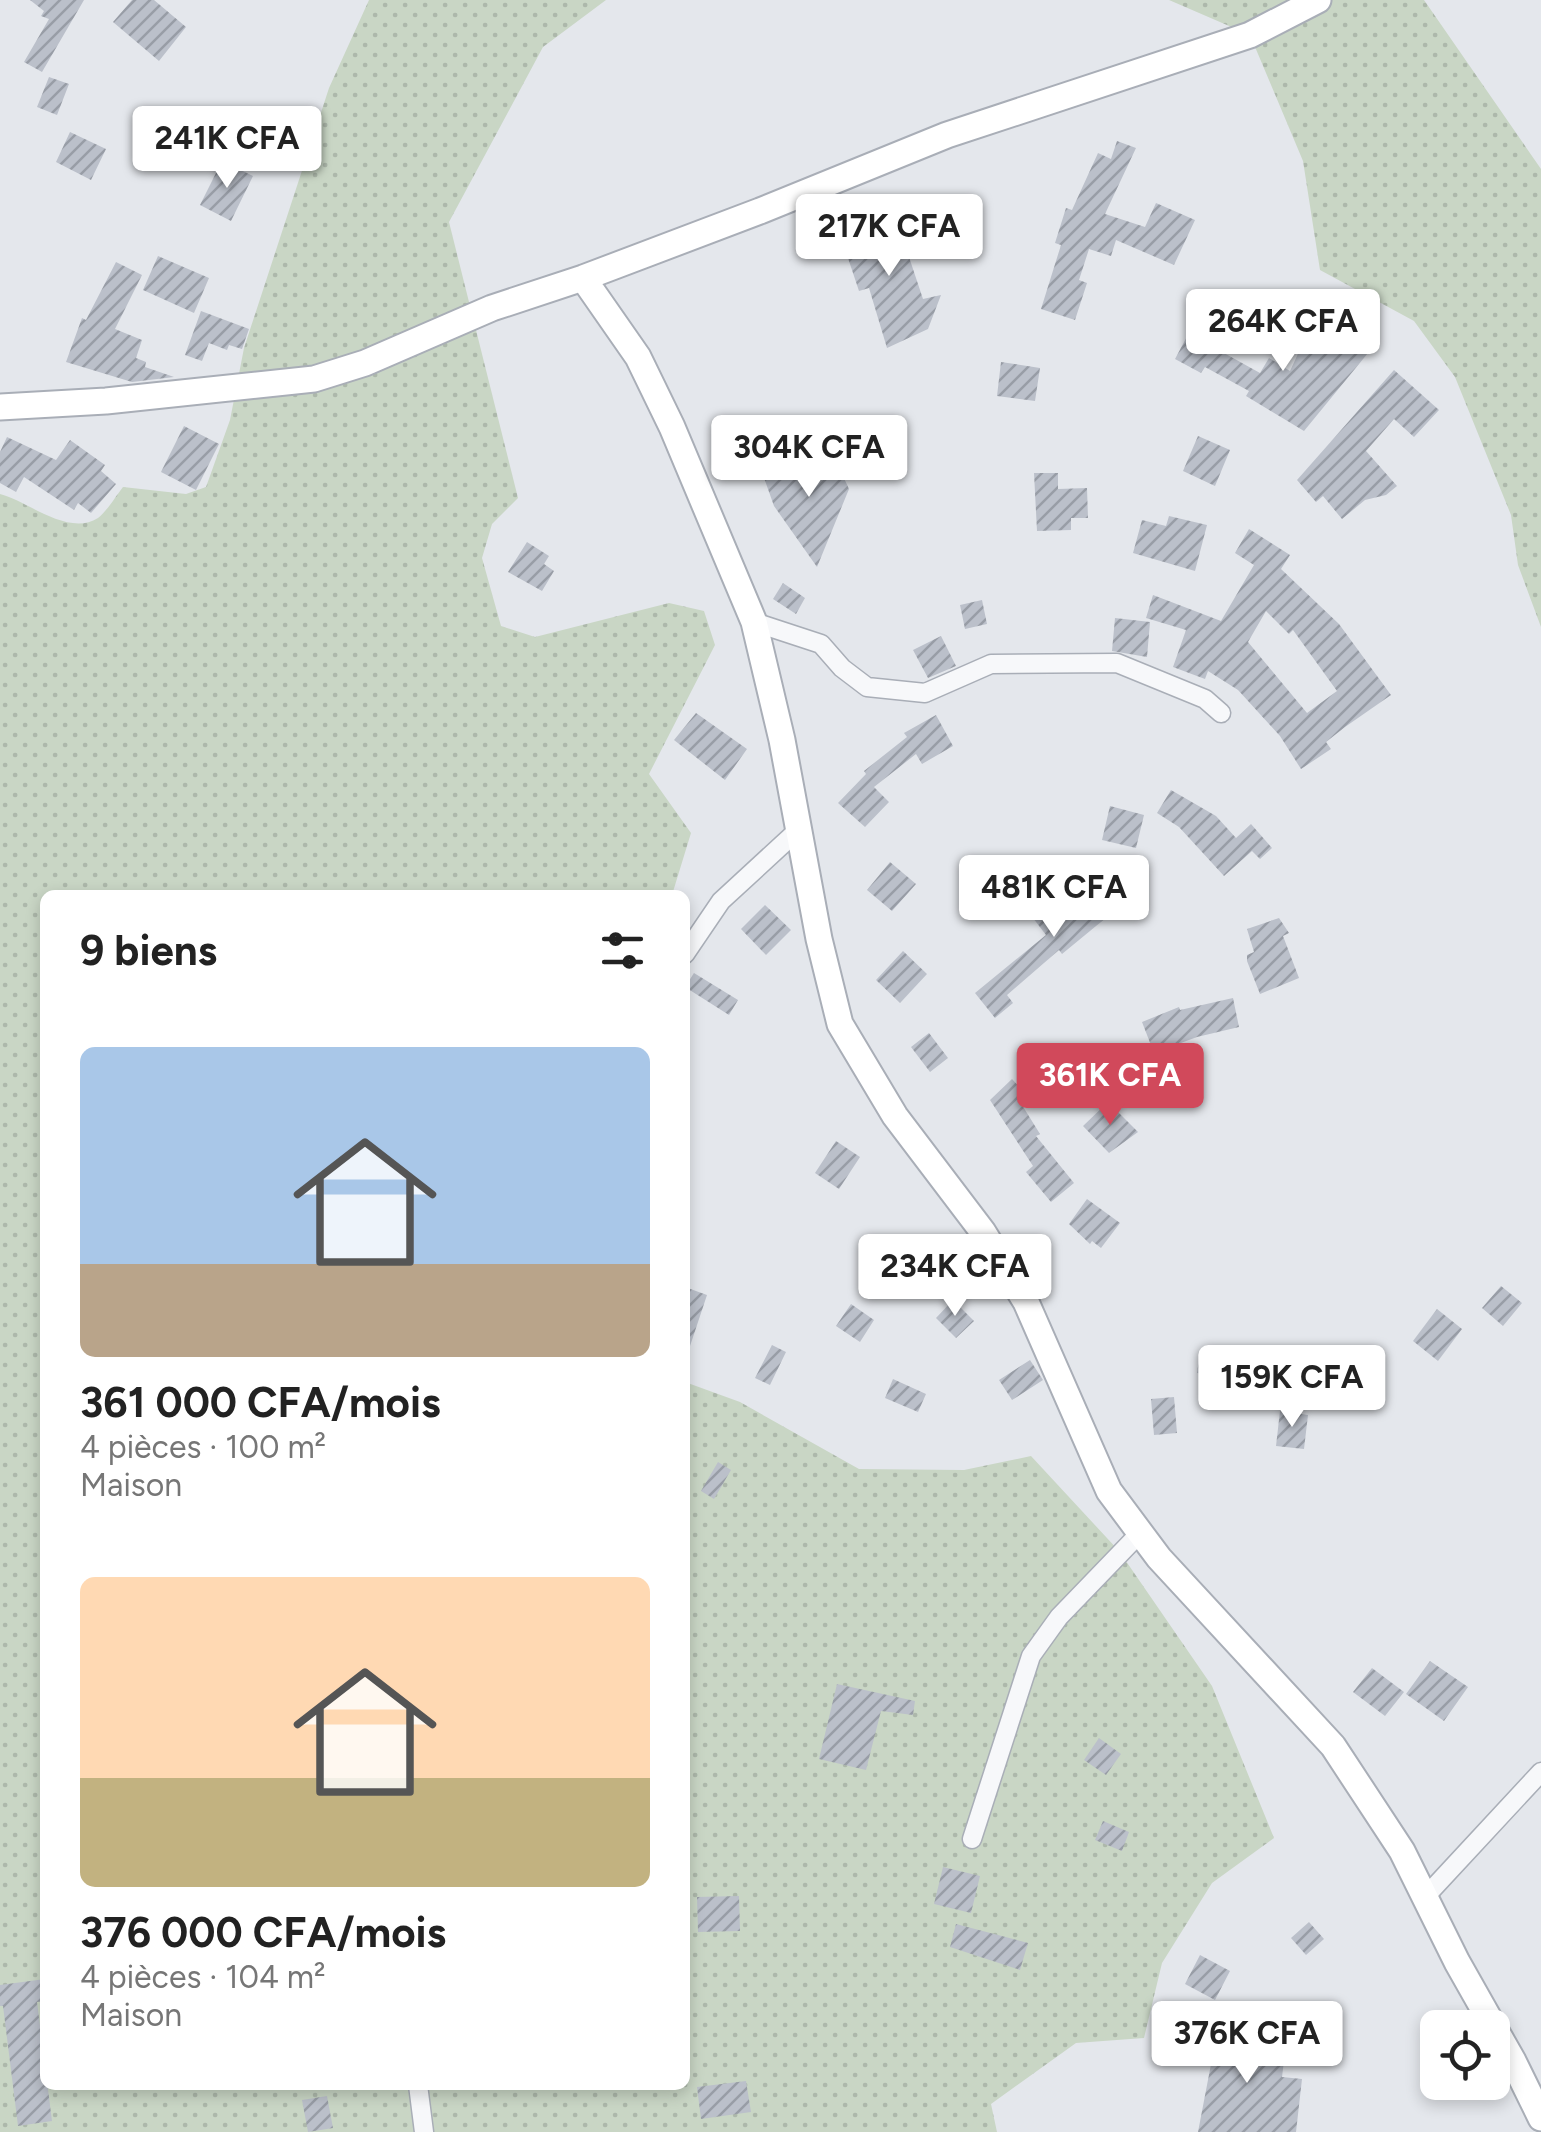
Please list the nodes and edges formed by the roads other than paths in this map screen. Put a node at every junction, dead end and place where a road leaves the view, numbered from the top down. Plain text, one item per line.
1 (1318, 0) edge
2 (584, 278) junction
3 (0, 407) edge
4 (754, 622) junction
5 (1221, 713) dead end
6 (797, 831) junction
7 (690, 947) edge
8 (1140, 1533) junction
9 (1541, 1772) edge
10 (972, 1839) dead end
11 (1425, 1897) junction
12 (419, 2090) edge
13 (1541, 2118) edge
14 (424, 2132) edge

1 - 2 street
2 - 3 street
2 - 4 street
4 - 5 street
4 - 6 street
6 - 7 street
6 - 8 street
8 - 10 street
8 - 11 street
9 - 11 street
11 - 13 street
12 - 14 street

